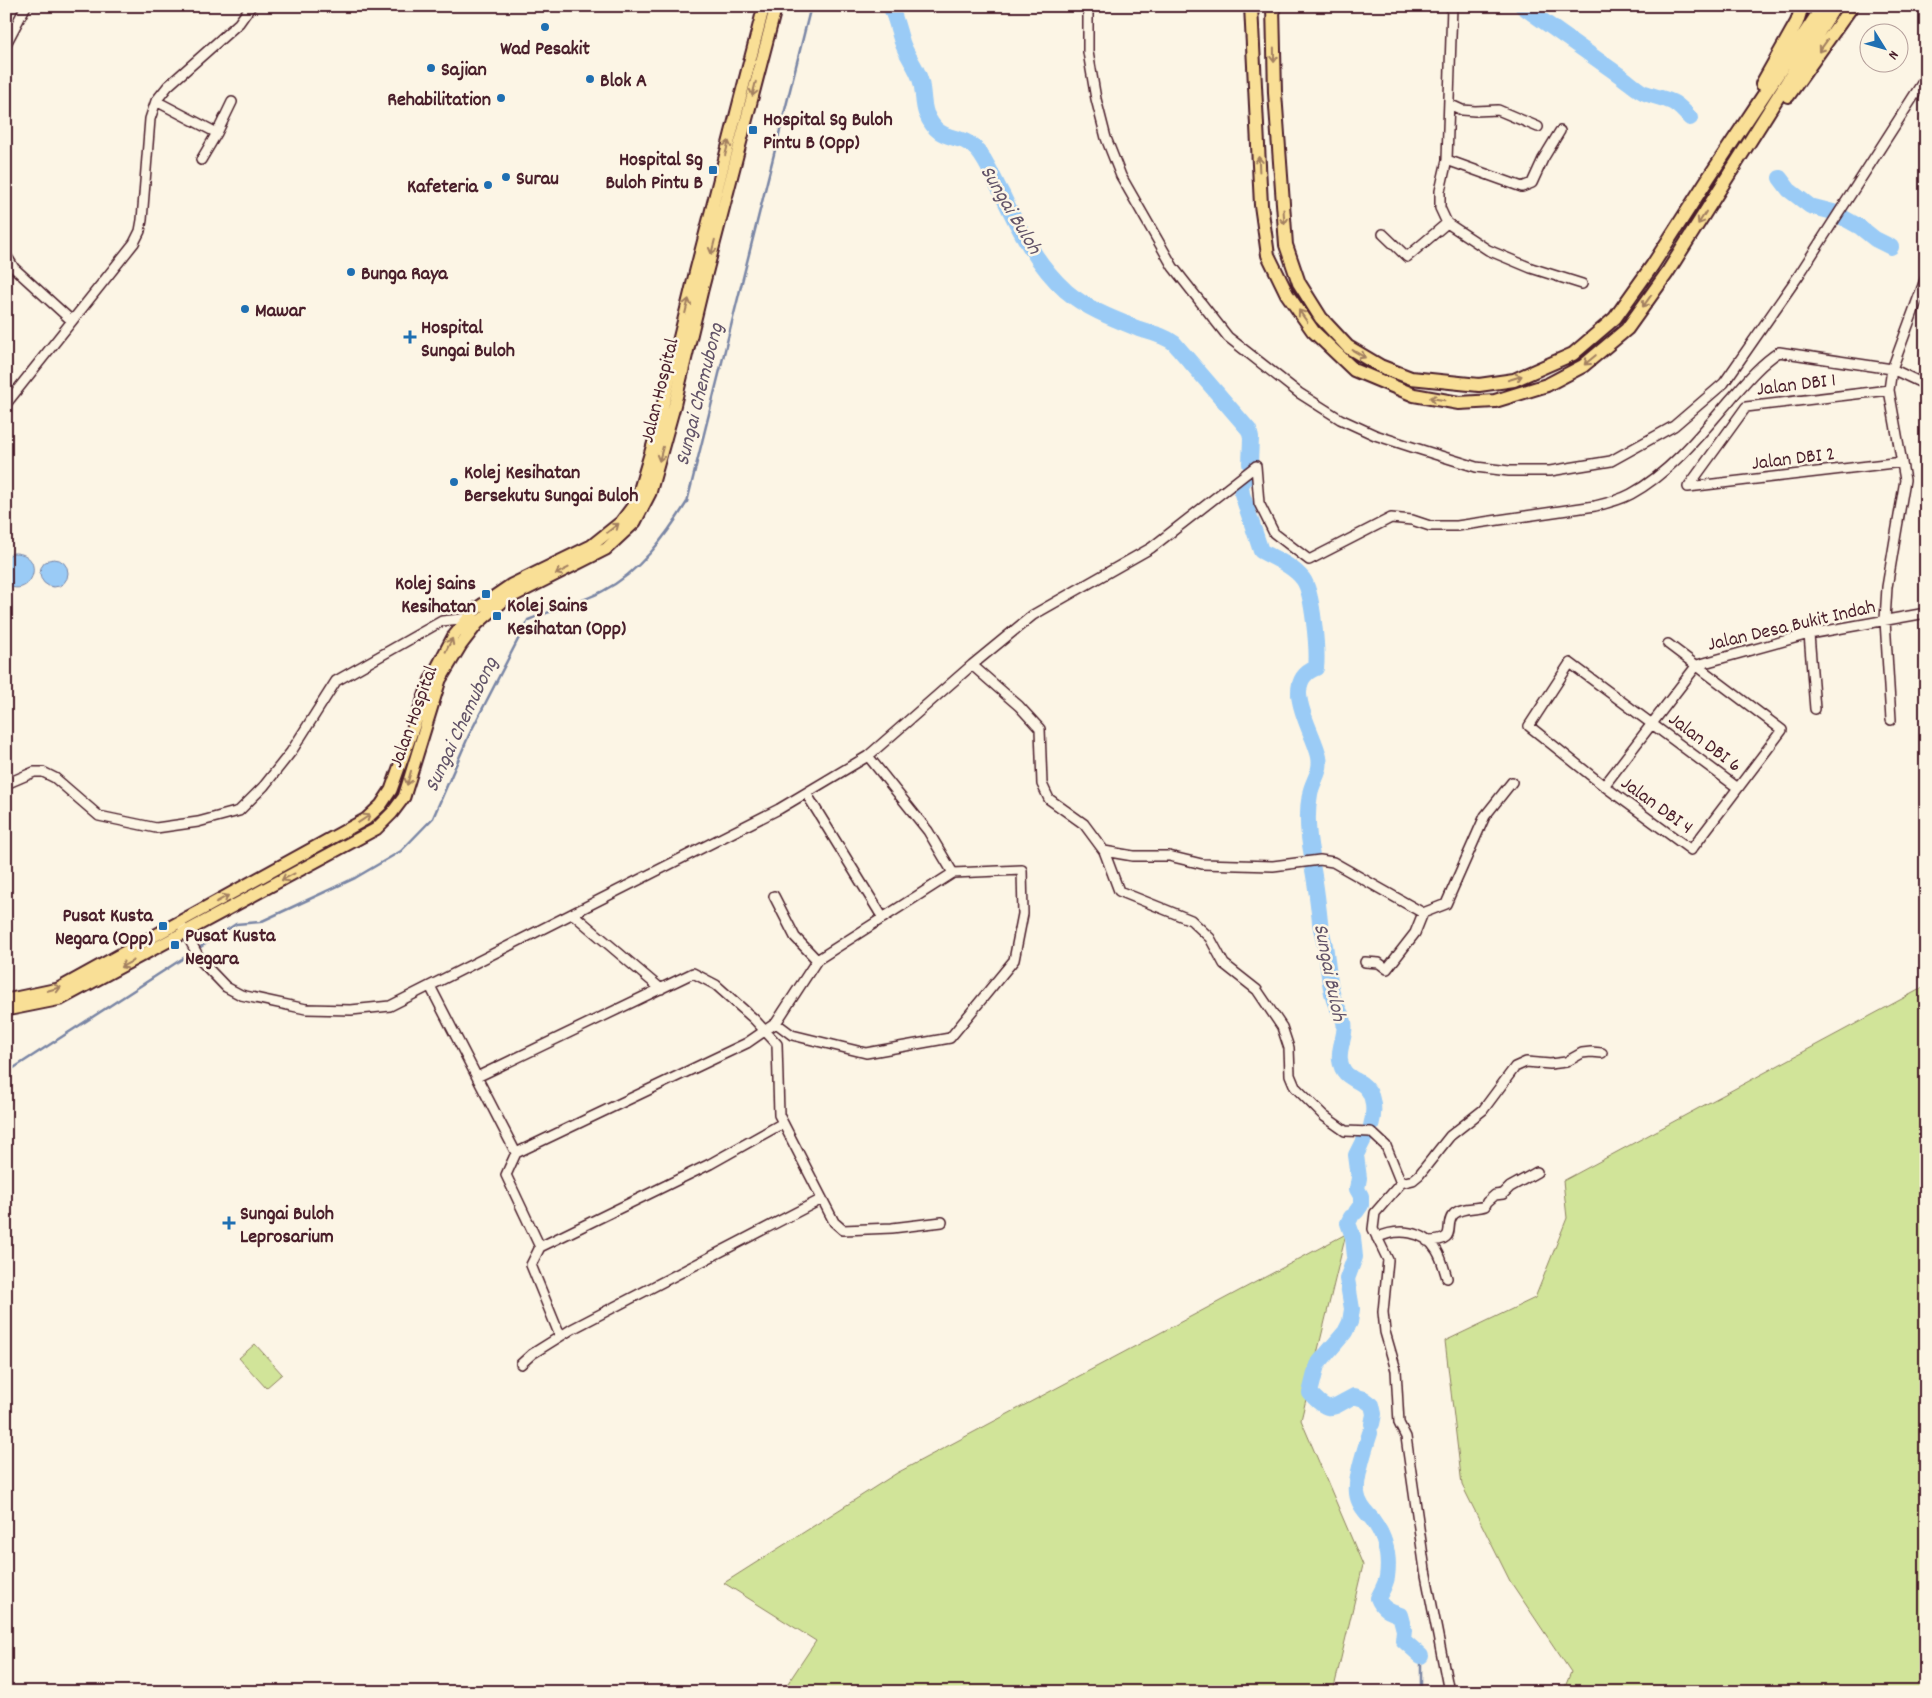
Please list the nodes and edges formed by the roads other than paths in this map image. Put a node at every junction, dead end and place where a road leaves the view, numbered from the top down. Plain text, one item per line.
1 (26, 6) edge
2 (251, 6) edge
3 (764, 6) edge
4 (776, 6) edge
5 (1088, 6) edge
6 (1251, 6) edge
7 (1273, 6) edge
8 (1452, 6) edge
9 (1802, 6) edge
10 (1823, 6) edge
11 (1835, 6) edge
12 (1852, 6) edge
13 (6, 44) edge
14 (1926, 77) edge
15 (156, 101) junction
16 (232, 102) dead end
17 (1449, 104) junction
18 (1538, 127) dead end
19 (1560, 131) dead end
20 (217, 133) junction
21 (201, 160) dead end
22 (1447, 160) junction
23 (1709, 177) junction
24 (1728, 177) junction
25 (1447, 223) junction
26 (1383, 234) dead end
27 (6, 255) edge
28 (1926, 277) edge
29 (1582, 284) dead end
30 (72, 322) junction
31 (1892, 369) junction
32 (1926, 385) edge
33 (1889, 390) junction
34 (6, 404) edge
35 (1902, 462) junction
36 (1688, 486) joint
37 (1926, 613) edge
38 (473, 620) junction
39 (1884, 620) junction
40 (1809, 634) junction
41 (1668, 644) dead end
42 (1570, 663) joint
43 (972, 665) junction
44 (1697, 665) junction
45 (1815, 709) dead end
46 (1891, 720) dead end
47 (1652, 723) junction
48 (868, 756) junction
49 (1512, 782) dead end
50 (6, 784) edge
51 (1604, 786) junction
52 (1738, 788) junction
53 (806, 793) junction
54 (1104, 851) junction
55 (953, 873) junction
56 (774, 896) dead end
57 (1423, 913) junction
58 (573, 914) junction
59 (883, 918) junction
60 (185, 932) junction
61 (817, 960) junction
62 (1365, 962) dead end
63 (430, 986) junction
64 (661, 989) junction
65 (6, 1000) edge
66 (6, 1010) edge
67 (776, 1023) junction
68 (765, 1032) junction
69 (1602, 1053) dead end
70 (477, 1077) junction
71 (783, 1124) junction
72 (516, 1153) junction
73 (1537, 1172) dead end
74 (1401, 1184) junction
75 (822, 1199) junction
76 (942, 1222) dead end
77 (1377, 1238) junction
78 (1427, 1241) junction
79 (540, 1247) junction
80 (1447, 1278) dead end
81 (560, 1336) junction
82 (521, 1364) dead end
83 (1449, 1692) edge

1 - 13 street
2 - 15 street
38 -> 3 main road, Jalan Hospital
4 -> 38 main road, Jalan Hospital
5 - 14 street
24 -> 6 highway
7 -> 23 highway
8 - 17 street
9 - 23 highway
10 - 23 highway
11 - 24 highway
12 -> 24 highway
15 - 20 street
15 - 30 street
16 - 20 street
17 - 18 street
17 - 22 street
19 - 22 street
20 - 21 street
22 - 25 street
25 - 26 street
25 - 29 street
27 - 30 street
28 - 31 street
30 - 34 street
31 - 32 street
31 - 33 street
31 - 43 street
33 - 35 street
33 - 36 street, Jalan DBI 1
35 - 36 street, Jalan DBI 2
35 - 39 street
37 - 39 street, Jalan Desa Bukit Indah
38 - 50 street
38 - 60 main road, Jalan Hospital
39 - 40 street, Jalan Desa Bukit Indah
39 - 46 street
40 - 44 street, Jalan Desa Bukit Indah
40 - 45 street
41 - 44 street
42 - 47 street, Jalan DBI 6
42 - 51 street, Jalan DBI 4
43 - 48 street
43 - 54 street
44 - 47 street, Jalan Desa Bukit Indah
44 - 52 street
47 - 51 street, Jalan Desa Bukit Indah
47 - 52 street, Jalan DBI 6
48 - 53 street
48 - 55 street
49 - 57 street
51 - 52 street, Jalan DBI 4
53 - 58 street
53 - 59 street
54 - 57 street
54 - 74 street
55 - 59 street
55 - 67 street
56 - 61 street
57 - 62 street
58 - 63 street
58 - 64 street
59 - 61 street
60 - 63 street
65 -> 60 main road, Jalan Hospital
60 -> 66 main road, Jalan Hospital
61 - 67 street
63 - 70 street
64 - 68 street
64 - 70 street
67 - 68 street
68 - 71 street
68 - 72 street
69 - 74 street
70 - 72 street
71 - 75 street
71 - 79 street
72 - 79 street
73 - 78 street
74 - 77 street
75 - 76 street
75 - 81 street
77 - 78 street
77 - 83 street
78 - 80 street
79 - 81 street
81 - 82 street

